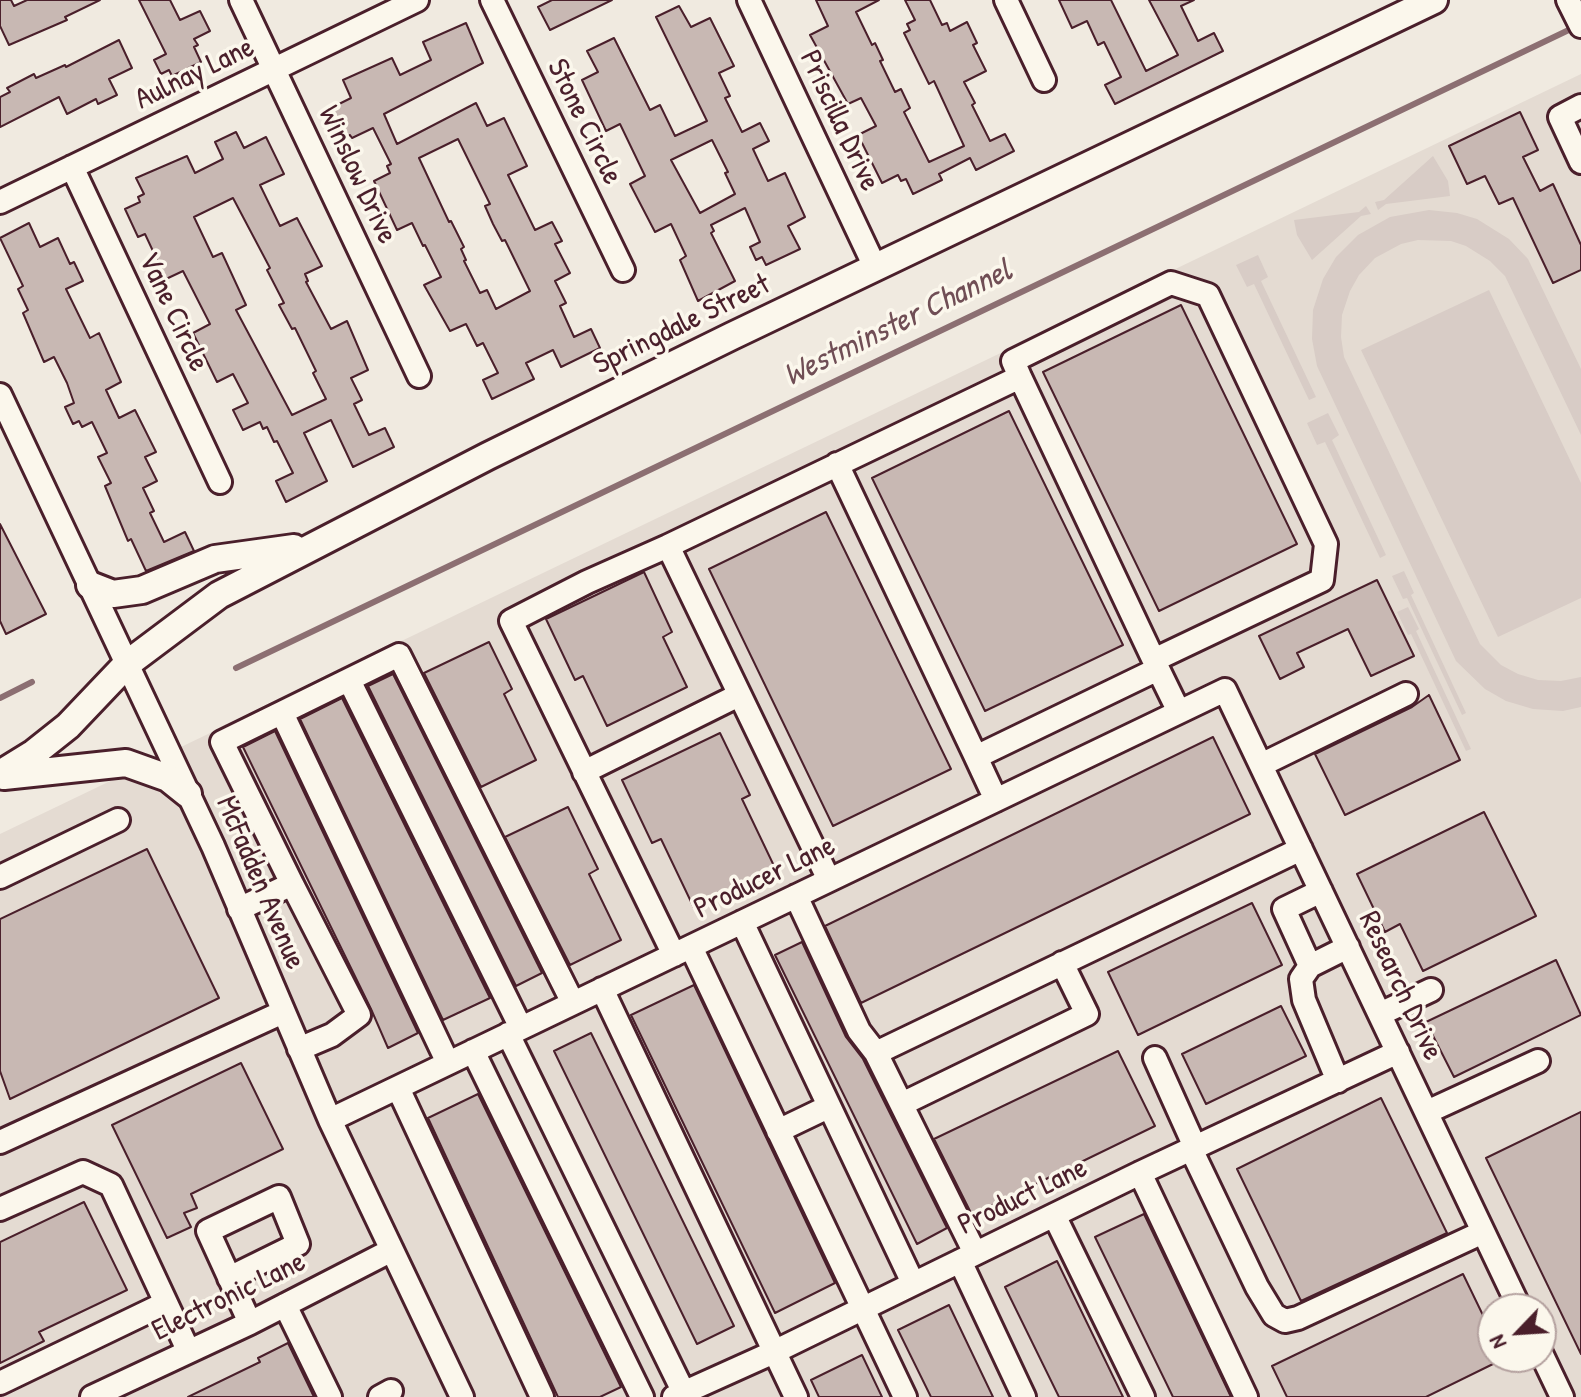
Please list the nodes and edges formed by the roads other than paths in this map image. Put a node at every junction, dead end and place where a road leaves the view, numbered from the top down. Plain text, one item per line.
1 (241, 0) edge
2 (417, 0) edge
3 (492, 0) edge
4 (749, 0) edge
5 (1006, 0) edge
6 (1434, 0) edge
7 (1568, 0) edge
8 (1581, 26) edge
9 (273, 69) junction
10 (1044, 80) dead end
11 (1581, 106) edge
12 (1581, 162) edge
13 (72, 167) junction
14 (0, 202) edge
15 (875, 267) junction
16 (623, 270) dead end
17 (419, 376) dead end
18 (1020, 377) junction
19 (0, 395) edge
20 (837, 464) junction
21 (220, 482) dead end
22 (314, 545) junction
23 (668, 546) junction
24 (90, 585) junction
25 (127, 664) junction
26 (1156, 664) junction
27 (349, 680) junction
28 (1225, 690) joint
29 (1406, 694) dead end
30 (739, 695) junction
31 (1179, 712) junction
32 (282, 713) junction
33 (976, 757) junction
34 (1261, 765) junction
35 (584, 772) junction
36 (0, 775) edge
37 (188, 794) junction
38 (996, 800) junction
39 (118, 820) dead end
40 (1301, 849) junction
41 (0, 876) edge
42 (829, 880) junction
43 (292, 884) junction
44 (1321, 891) junction
45 (796, 896) junction
46 (239, 909) junction
47 (742, 922) junction
48 (1348, 947) junction
49 (682, 951) junction
50 (1062, 963) junction
51 (1310, 966) junction
52 (602, 989) junction
53 (1431, 990) dead end
54 (573, 1003) junction
55 (283, 1012) junction
56 (1380, 1014) junction
57 (514, 1031) junction
58 (299, 1049) junction
59 (473, 1051) junction
60 (1398, 1052) junction
61 (876, 1053) junction
62 (1155, 1058) dead end
63 (1538, 1061) dead end
64 (448, 1063) junction
65 (1338, 1081) junction
66 (398, 1088) junction
67 (902, 1104) junction
68 (828, 1107) junction
69 (1427, 1112) junction
70 (330, 1120) junction
71 (778, 1131) junction
72 (1, 1140) edge
73 (1193, 1148) junction
74 (1140, 1173) junction
75 (0, 1209) edge
76 (1054, 1215) junction
77 (1483, 1232) junction
78 (392, 1250) junction
79 (968, 1257) junction
80 (229, 1278) dead end
81 (913, 1283) junction
82 (1512, 1293) edge
83 (166, 1303) junction
84 (285, 1305) junction
85 (862, 1308) junction
86 (250, 1323) junction
87 (188, 1350) junction
88 (774, 1352) junction
89 (1551, 1373) edge
90 (0, 1383) edge
91 (677, 1396) edge
92 (92, 1397) edge
93 (330, 1397) edge
94 (462, 1397) edge
95 (542, 1397) edge
96 (642, 1397) edge
97 (796, 1397) edge
98 (905, 1397) edge
99 (1024, 1397) edge
100 (1143, 1397) edge
101 (1246, 1397) edge
102 (1562, 1397) edge

1 - 9 street, Winslow Drive
2 - 9 street, Aulnay Lane
3 - 16 street, Stone Circle
4 - 15 street, Priscilla Drive
5 - 10 street
6 - 15 main road, Springdale Street
7 - 8 street
9 - 13 street, Aulnay Lane
9 - 17 street, Winslow Drive
11 - 12 street
13 - 14 street, Aulnay Lane
13 - 21 street, Vane Circle
15 - 22 main road, Springdale Street
18 - 20 street
18 - 26 street
18 - 26 street
19 - 24 street, McFadden Avenue
20 - 23 street
20 - 33 street
22 - 24 main road
22 - 25 main road, Springdale Street
23 - 30 street
23 - 35 street
24 - 25 street, McFadden Avenue
25 - 36 main road, Springdale Street
25 - 37 street, McFadden Avenue
26 - 31 street
26 - 33 street
27 - 32 street
27 - 54 street
27 - 57 street
28 - 31 street, Producer Lane
28 - 34 street, Research Drive
29 - 34 street
30 - 35 street
30 - 42 street
31 - 38 street, Producer Lane
32 - 43 street
32 - 64 street
33 - 38 street
34 - 40 street, Research Drive
35 - 49 street
36 - 37 main road
37 - 46 street, McFadden Avenue
38 - 42 street, Producer Lane
39 - 41 street
40 - 44 street, Research Drive
40 - 50 street
42 - 45 street, Producer Lane
43 - 46 street
43 - 58 street
44 - 48 street, Research Drive
44 - 51 street
45 - 47 street, Producer Lane
45 - 61 street
46 - 55 street, McFadden Avenue
47 - 49 street, Producer Lane
47 - 68 street
48 - 51 street
48 - 56 street, Research Drive
49 - 52 street, Producer Lane
49 - 71 street
50 - 61 street
50 - 67 street
51 - 65 street
52 - 54 street, Producer Lane
52 - 88 street
53 - 56 street
54 - 57 street, Producer Lane
55 - 58 street, McFadden Avenue
55 - 72 street
56 - 60 street, Research Drive
57 - 59 street, Producer Lane
57 - 91 street
58 - 70 street, McFadden Avenue
59 - 64 street, Producer Lane
59 - 96 street
60 - 65 street, Product Lane
60 - 69 street, Research Drive
61 - 67 street
62 - 73 street
63 - 69 street
64 - 66 street, Producer Lane
65 - 73 street, Product Lane
66 - 70 street, Producer Lane
66 - 95 street
67 - 79 street
68 - 71 street
68 - 81 street
69 - 77 street, Research Drive
70 - 78 street, McFadden Avenue
71 - 85 street
73 - 74 street, Product Lane
73 - 77 street
74 - 76 street, Product Lane
74 - 101 street
75 - 83 street
76 - 79 street, Product Lane
76 - 100 street
77 - 82 street, Research Drive
78 - 84 street, Electronic Lane
78 - 94 street, McFadden Avenue
79 - 81 street, Product Lane
79 - 99 street
80 - 86 street
81 - 85 street, Product Lane
83 - 87 street
83 - 90 street
84 - 86 street, Electronic Lane
84 - 93 street
85 - 88 street, Product Lane
85 - 98 street
86 - 87 street, Electronic Lane
87 - 92 street, Electronic Lane
88 - 91 street, Product Lane
88 - 97 street
89 - 102 street

